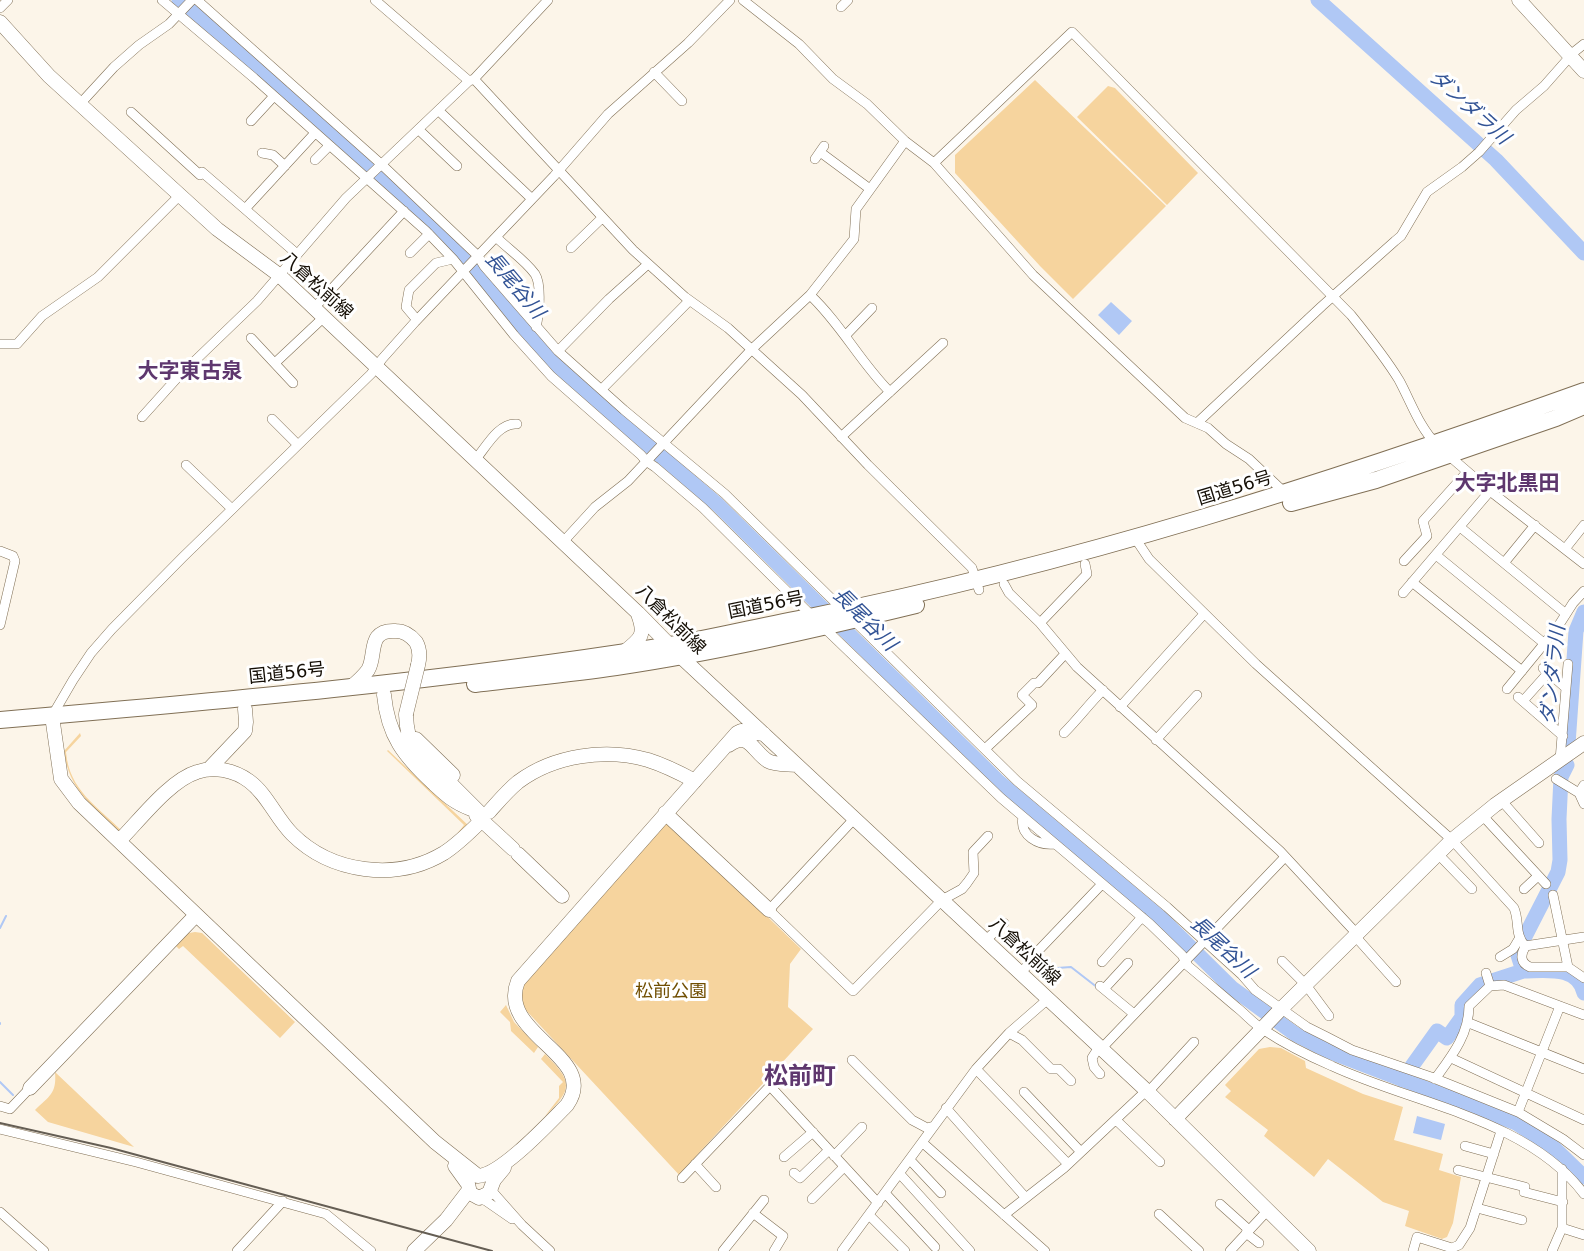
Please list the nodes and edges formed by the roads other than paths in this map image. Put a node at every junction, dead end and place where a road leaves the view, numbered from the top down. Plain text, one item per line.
1 (8, 0) edge
2 (162, 0) edge
3 (195, 0) edge
4 (375, 0) edge
5 (548, 0) edge
6 (729, 0) edge
7 (743, 0) edge
8 (1519, 0) edge
9 (0, 8) edge
10 (179, 14) junction
11 (0, 22) edge
12 (1584, 44) edge
13 (1570, 57) junction
14 (1584, 71) edge
15 (654, 72) junction
16 (472, 80) junction
17 (274, 96) junction
18 (682, 100) dead end
19 (80, 104) junction
20 (439, 111) junction
21 (131, 112) dead end
22 (251, 121) dead end
23 (419, 130) junction
24 (315, 133) junction
25 (905, 141) junction
26 (329, 146) junction
27 (820, 152) dead end
28 (262, 153) dead end
29 (315, 160) dead end
30 (934, 163) junction
31 (380, 165) junction
32 (457, 165) dead end
33 (285, 166) junction
34 (559, 170) junction
35 (367, 178) junction
36 (870, 189) junction
37 (180, 195) junction
38 (532, 200) junction
39 (245, 209) junction
40 (404, 211) junction
41 (602, 218) junction
42 (429, 234) junction
43 (496, 237) junction
44 (570, 248) dead end
45 (410, 253) dead end
46 (297, 254) junction
47 (477, 257) junction
48 (453, 259) junction
49 (648, 264) junction
50 (464, 271) junction
51 (279, 275) junction
52 (810, 295) junction
53 (1333, 296) junction
54 (689, 301) junction
55 (872, 308) dead end
56 (319, 313) junction
57 (417, 320) junction
58 (536, 327) junction
59 (845, 336) junction
60 (251, 338) dead end
61 (943, 343) dead end
62 (0, 344) edge
63 (752, 349) junction
64 (558, 351) junction
65 (275, 363) junction
66 (376, 366) junction
67 (293, 383) dead end
68 (602, 389) junction
69 (890, 392) junction
70 (1583, 404) edge
71 (142, 417) dead end
72 (272, 419) dead end
73 (1197, 423) junction
74 (517, 424) dead end
75 (841, 437) junction
76 (662, 443) junction
77 (298, 445) junction
78 (1442, 450) junction
79 (476, 459) junction
80 (647, 460) junction
81 (186, 465) dead end
82 (1467, 472) junction
83 (1490, 491) junction
84 (1289, 498) junction
85 (232, 509) junction
86 (1535, 525) junction
87 (1584, 525) edge
88 (1460, 526) junction
89 (563, 542) junction
90 (1138, 543) junction
91 (1565, 549) junction
92 (0, 551) edge
93 (1436, 555) junction
94 (1404, 561) dead end
95 (1504, 563) junction
96 (1085, 564) junction
97 (1584, 564) edge
98 (1412, 582) junction
99 (1004, 584) junction
100 (978, 585) junction
101 (1584, 591) edge
102 (1403, 593) dead end
103 (638, 613) junction
104 (1204, 614) junction
105 (1566, 614) junction
106 (848, 615) junction
107 (819, 621) junction
108 (1040, 623) junction
109 (0, 625) edge
110 (1545, 644) junction
111 (674, 651) junction
112 (624, 652) junction
113 (1065, 654) junction
114 (371, 663) junction
115 (1568, 664) dead end
116 (1522, 671) junction
117 (398, 683) junction
118 (351, 687) junction
119 (1566, 688) junction
120 (1507, 689) dead end
121 (1103, 690) junction
122 (1197, 695) dead end
123 (384, 696) junction
124 (1120, 707) junction
125 (245, 709) junction
126 (0, 720) edge
127 (53, 721) junction
128 (0, 731) edge
129 (1064, 733) dead end
130 (764, 734) junction
131 (1563, 736) junction
132 (416, 739) dead end
133 (1156, 740) junction
134 (1584, 743) edge
135 (727, 746) junction
136 (984, 749) junction
137 (1560, 759) junction
138 (423, 761) junction
139 (797, 765) junction
140 (208, 769) junction
141 (695, 781) junction
142 (1560, 782) dead end
143 (1581, 789) edge
144 (1501, 800) junction
145 (1584, 804) edge
146 (480, 811) junction
147 (665, 813) junction
148 (1482, 815) junction
149 (854, 819) junction
150 (988, 836) dead end
151 (1452, 840) junction
152 (119, 841) junction
153 (1539, 843) dead end
154 (1438, 854) junction
155 (1285, 857) junction
156 (1538, 876) junction
157 (1102, 884) junction
158 (1546, 884) dead end
159 (1472, 889) dead end
160 (1524, 889) dead end
161 (1553, 895) dead end
162 (942, 900) junction
163 (571, 901) junction
164 (769, 910) junction
165 (196, 915) junction
166 (1142, 917) junction
167 (1004, 923) dead end
168 (1356, 935) junction
169 (1584, 937) edge
170 (985, 941) junction
171 (1562, 942) junction
172 (1523, 943) junction
173 (1202, 944) junction
174 (1500, 957) dead end
175 (1186, 960) junction
176 (1282, 961) dead end
177 (1102, 962) dead end
178 (1128, 963) dead end
179 (1568, 966) junction
180 (1584, 968) edge
181 (1020, 973) junction
182 (1584, 978) edge
183 (1396, 982) dead end
184 (1306, 985) junction
185 (1048, 999) junction
186 (1560, 1006) junction
187 (1281, 1009) junction
188 (1134, 1014) junction
189 (1584, 1015) edge
190 (1329, 1016) dead end
191 (1469, 1023) junction
192 (1262, 1028) junction
193 (1010, 1033) junction
194 (1194, 1042) dead end
195 (1100, 1048) junction
196 (1542, 1052) junction
197 (1451, 1058) junction
198 (852, 1060) dead end
199 (976, 1069) junction
200 (1584, 1069) edge
201 (1100, 1074) dead end
202 (1435, 1079) junction
203 (1071, 1081) dead end
204 (30, 1088) joint
205 (1024, 1091) dead end
206 (1147, 1092) junction
207 (1525, 1092) junction
208 (0, 1106) edge
209 (946, 1108) junction
210 (1518, 1112) junction
211 (1175, 1119) junction
212 (1584, 1119) edge
213 (1116, 1120) junction
214 (934, 1126) junction
215 (862, 1127) dead end
216 (0, 1129) edge
217 (813, 1131) junction
218 (1502, 1131) junction
219 (923, 1143) junction
220 (1465, 1146) dead end
221 (1082, 1152) junction
222 (832, 1153) junction
223 (1494, 1154) junction
224 (1584, 1155) edge
225 (784, 1157) dead end
226 (910, 1160) junction
227 (1160, 1162) dead end
228 (695, 1164) junction
229 (1068, 1164) junction
230 (844, 1167) junction
231 (1562, 1169) junction
232 (1458, 1170) dead end
233 (795, 1173) dead end
234 (900, 1174) junction
235 (1487, 1177) junction
236 (682, 1178) dead end
237 (716, 1187) dead end
238 (479, 1188) junction
239 (885, 1193) junction
240 (941, 1193) dead end
241 (1584, 1194) edge
242 (812, 1198) dead end
243 (1026, 1198) junction
244 (764, 1200) dead end
245 (283, 1201) junction
246 (1563, 1202) junction
247 (878, 1203) junction
248 (1220, 1204) dead end
249 (1477, 1208) junction
250 (1268, 1210) junction
251 (0, 1212) edge
252 (753, 1213) junction
253 (1159, 1214) dead end
254 (869, 1215) junction
255 (1004, 1215) junction
256 (1522, 1220) dead end
257 (522, 1225) junction
258 (1562, 1228) junction
259 (1248, 1232) junction
260 (1584, 1235) edge
261 (1259, 1243) dead end
262 (935, 1247) dead end
263 (1236, 1249) edge
264 (1448, 1249) edge
265 (44, 1251) edge
266 (237, 1251) edge
267 (371, 1251) edge
268 (414, 1251) edge
269 (550, 1251) edge
270 (723, 1251) edge
271 (774, 1251) edge
272 (842, 1251) edge
273 (905, 1251) edge
274 (970, 1251) edge
275 (1045, 1251) edge
276 (1199, 1251) edge
277 (1310, 1251) edge
278 (1413, 1251) edge
279 (1552, 1251) edge

1 - 9 street
2 - 10 street
3 - 10 street
3 - 31 street
4 - 16 street
5 - 16 street
6 - 15 street
7 - 25 street
8 - 13 street
10 - 17 street
10 - 19 street
11 - 19 street, 八倉松前線
12 - 13 street
13 - 14 street
13 - 53 street
15 - 18 street
15 - 34 street
16 - 20 street
16 - 34 street
17 - 22 street
17 - 24 street
19 - 37 street, 八倉松前線
20 - 23 street
20 - 38 street
21 - 39 street
23 - 31 street
23 - 32 street
24 - 26 street
24 - 33 street
25 - 30 street
25 - 36 street
26 - 29 street
26 - 35 street
27 - 36 street
28 - 33 street
30 - 53 street
30 - 73 street
31 - 35 street
31 - 47 street
33 - 39 street
34 - 38 street
34 - 41 street
35 - 40 street
35 - 46 street
36 - 52 street
37 - 51 street, 八倉松前線
37 - 62 street
38 - 43 street
39 - 46 street
40 - 42 street
40 - 56 street
41 - 44 street
41 - 49 street
42 - 45 street
42 - 48 street
43 - 47 street
43 - 58 street
46 - 51 street
47 - 50 street
47 - 58 street
48 - 50 street
48 - 57 street
49 - 54 street
49 - 64 street
50 - 57 street
50 - 80 street
51 - 56 street, 八倉松前線
51 - 71 street
52 - 59 street
52 - 63 street
53 - 73 street
53 - 78 street
54 - 63 street
54 - 68 street
55 - 59 street
56 - 65 street
56 - 66 street, 八倉松前線
57 - 66 street
58 - 64 street
59 - 69 street
60 - 65 street
61 - 69 street
63 - 75 street
63 - 76 street
64 - 68 street
65 - 67 street
66 - 77 street
66 - 79 street, 八倉松前線
68 - 76 street
69 - 75 street
70 - 78 highway, 国道56号
72 - 77 street
73 - 84 street
74 - 79 street
75 - 100 street
76 - 80 street
76 - 106 street
77 - 85 street
78 - 82 street
78 - 84 highway, 国道56号
79 - 89 street, 八倉松前線
80 - 89 street
80 - 107 street
81 - 85 street
82 - 83 street
82 - 94 street
83 - 86 street
83 - 88 street
84 - 90 highway, 国道56号
85 - 127 street
86 - 91 street
86 - 95 street
87 - 91 street
88 - 93 street
88 - 95 street
89 - 103 street, 八倉松前線
90 - 96 highway, 国道56号
90 - 100 highway, 国道56号
90 - 104 street
91 - 97 street
92 - 109 street
93 - 98 street
93 - 110 street
95 - 105 street
96 - 99 highway, 国道56号
96 - 108 street
98 - 102 street
98 - 116 street
99 - 100 highway, 国道56号
99 - 108 street
100 - 106 highway, 国道56号
101 - 105 street
103 - 111 street, 八倉松前線
103 - 112 street
104 - 124 street
104 - 151 street
105 - 110 street
106 - 107 highway, 国道56号
106 - 136 street
107 - 111 highway, 国道56号
107 - 157 street
108 - 113 street
110 - 116 street
111 - 112 highway, 国道56号
111 - 123 highway, 国道56号
111 - 130 street, 八倉松前線
112 - 117 highway, 国道56号
113 - 121 street
113 - 136 street
114 - 117 street
114 - 118 street
114 - 138 street, bridge
115 - 119 street
116 - 120 street
117 - 118 highway, 国道56号
118 - 127 highway, 国道56号
119 - 131 street
119 - 131 street
121 - 124 street
121 - 129 street
122 - 133 street
123 - 125 highway, 国道56号
123 - 146 street
124 - 133 street
125 - 127 highway, 国道56号
125 - 140 street
126 - 127 highway, 国道56号
127 - 128 highway, 国道56号
127 - 152 street
130 - 135 street
130 - 139 street, 八倉松前線
131 - 137 street
132 - 146 street
133 - 155 street
134 - 137 street
135 - 139 street
135 - 141 street
136 - 173 street
137 - 144 street
138 - 146 street
138 - 146 street
139 - 149 street, 八倉松前線
140 - 146 street
140 - 152 street
141 - 146 street
141 - 147 street
142 - 143 street
143 - 145 street
144 - 148 street
144 - 153 street
146 - 163 street
147 - 163 street
147 - 164 street
148 - 151 street
148 - 156 street
149 - 162 street, 八倉松前線
149 - 164 street
150 - 162 street
151 - 154 street
151 - 172 street
152 - 165 street
154 - 159 street
154 - 168 street
155 - 168 street
155 - 173 street
156 - 158 street
156 - 160 street
157 - 166 street
157 - 181 street
161 - 171 street
162 - 164 street
162 - 170 street, 八倉松前線
163 - 238 street
165 - 204 street
165 - 238 street
166 - 175 street
166 - 177 street
167 - 170 street
168 - 183 street
168 - 184 street
169 - 171 street
170 - 181 street, 八倉松前線
171 - 172 street
171 - 179 street
172 - 174 street
172 - 179 street
173 - 175 street
173 - 187 street
175 - 188 street
175 - 192 street
176 - 184 street
178 - 188 street
179 - 180 street
179 - 182 street
181 - 185 street, 八倉松前線
184 - 187 street
184 - 190 street
185 - 193 street
185 - 195 street, 八倉松前線
186 - 189 street
186 - 191 street
186 - 196 street
187 - 192 street
187 - 202 street
188 - 195 street
191 - 196 street
191 - 197 street
192 - 211 street
192 - 218 street
193 - 199 street
193 - 203 street
194 - 206 street
195 - 201 street
195 - 206 street, 八倉松前線
196 - 200 street
196 - 207 street
197 - 202 street
197 - 207 street
198 - 214 street
199 - 209 street
199 - 229 street
202 - 210 street
204 - 208 street
205 - 221 street
206 - 211 street, 八倉松前線
206 - 213 street
207 - 210 street
207 - 212 street
209 - 214 street
209 - 243 street
210 - 224 street
211 - 250 street, 八倉松前線
213 - 221 street
213 - 227 street
214 - 219 street
215 - 222 street
216 - 245 street
217 - 222 street
217 - 225 street
217 - 228 street
218 - 223 street
218 - 231 street
219 - 226 street
219 - 255 street
220 - 223 street
221 - 229 street
222 - 230 street
222 - 233 street
223 - 235 street
226 - 234 street
226 - 240 street
228 - 236 street
228 - 237 street
229 - 243 street
230 - 242 street
230 - 247 street
231 - 241 street
231 - 246 street
232 - 235 street
234 - 239 street
234 - 274 street
235 - 246 street
235 - 249 street
238 - 257 street
238 - 257 street
238 - 268 street
239 - 247 street
239 - 262 street
243 - 255 street
244 - 252 street
245 - 266 street
245 - 267 street
246 - 258 street
247 - 254 street
248 - 259 street
249 - 256 street
249 - 264 street
250 - 259 street
250 - 277 street, 八倉松前線
251 - 265 street
252 - 270 street
252 - 271 street
253 - 276 street
254 - 272 street
254 - 273 street
255 - 275 street
257 - 269 street
258 - 260 street
258 - 279 street
259 - 261 street
259 - 263 street
264 - 278 street

